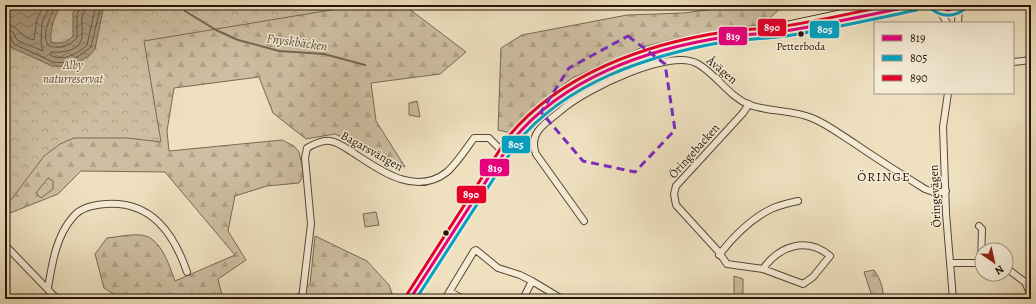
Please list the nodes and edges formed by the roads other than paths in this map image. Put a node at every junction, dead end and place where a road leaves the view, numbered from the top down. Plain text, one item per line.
1 (882, 5) edge
2 (916, 5) edge
3 (936, 6) edge
4 (961, 6) edge
5 (946, 22) edge
6 (958, 22) edge
7 (752, 33) junction
8 (1031, 60) edge
9 (1014, 62) edge
10 (948, 94) edge
11 (749, 104) junction
12 (503, 152) junction
13 (946, 191) junction
14 (798, 201) dead end
15 (584, 221) dead end
16 (979, 226) dead end
17 (982, 242) edge
18 (5, 245) edge
19 (719, 253) junction
20 (950, 263) junction
21 (974, 263) edge
22 (763, 269) junction
23 (187, 272) dead end
24 (1014, 274) edge
25 (532, 282) junction
26 (48, 288) junction
27 (450, 292) junction
28 (1031, 295) edge
29 (57, 299) edge
30 (302, 299) edge
31 (410, 299) edge
32 (446, 299) edge
33 (461, 299) edge
34 (523, 299) edge
35 (562, 299) edge
36 (953, 299) edge

1 - 7 main road
2 - 7 main road
3 - 4 main road
3 - 5 street
4 - 6 street
7 - 12 main road
8 - 9 street
10 - 13 street, Öringevägen
11 - 13 street, Åvägen
11 - 15 street, Åvägen
11 - 19 street, Öringebacken
12 - 30 street, Bagarsvängen
12 - 31 main road
13 - 20 street, Öringevägen
14 - 19 street
16 - 17 street
18 - 26 street
19 - 22 street, Öringebacken
20 - 21 street
20 - 36 street, Öringevägen
22 - 22 street, Öringebacken
23 - 26 street
24 - 28 street
25 - 27 street
25 - 34 street
25 - 35 street
26 - 29 street
27 - 32 street
27 - 33 street

